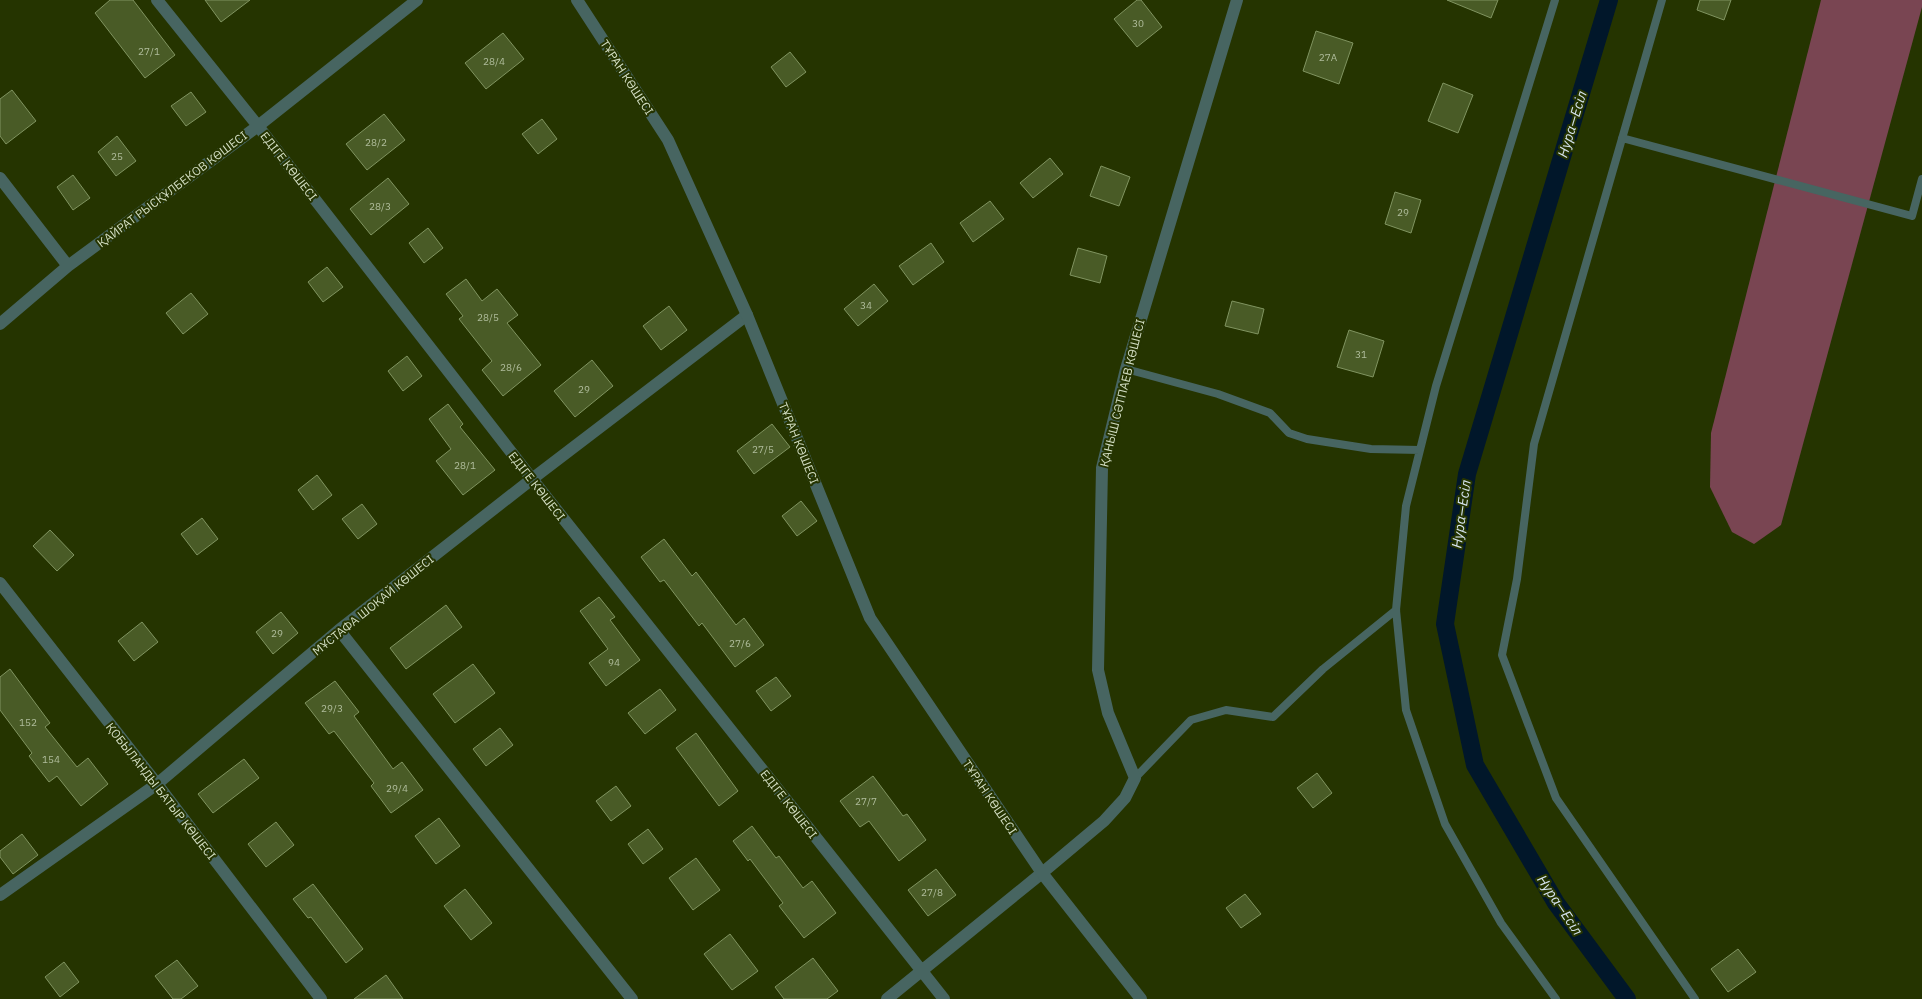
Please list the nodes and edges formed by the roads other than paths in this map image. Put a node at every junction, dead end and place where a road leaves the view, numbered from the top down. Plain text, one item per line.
1 (157, 0) edge
2 (417, 0) edge
3 (577, 0) edge
4 (1237, 0) edge
5 (1555, 0) edge
6 (1662, 0) edge
7 (258, 126) junction
8 (1622, 138) junction
9 (0, 178) edge
10 (1922, 179) edge
11 (68, 266) junction
12 (747, 315) junction
13 (0, 324) edge
14 (1126, 369) junction
15 (1420, 450) junction
16 (532, 479) junction
17 (0, 583) edge
18 (1396, 610) junction
19 (339, 630) junction
20 (1135, 778) junction
21 (157, 784) junction
22 (1042, 873) junction
23 (0, 895) edge
24 (920, 971) junction
25 (321, 999) edge
26 (632, 999) edge
27 (887, 999) edge
28 (944, 999) edge
29 (1142, 999) edge
30 (1556, 999) edge
31 (1695, 999) edge

1 - 7 street, ЕДІГЕ КӨШЕСІ
2 - 7 street, ҚАЙРАТ РЫСҚҰЛБЕКОВ КӨШЕСІ
3 - 12 street, ТҰРАН КӨШЕСІ
4 - 14 street, ҚАНЫШ СӘТПАЕВ КӨШЕСІ
5 - 15 lane
6 - 8 lane
7 - 11 street, ҚАЙРАТ РЫСҚҰЛБЕКОВ КӨШЕСІ
7 - 16 street, ЕДІГЕ КӨШЕСІ
8 - 10 lane
8 - 31 lane
9 - 11 street
11 - 13 street, ҚАЙРАТ РЫСҚҰЛБЕКОВ КӨШЕСІ
12 - 16 street, МҰСТАФА ШОҚАЙ КӨШЕСІ
12 - 22 street, ТҰРАН КӨШЕСІ
14 - 15 lane
14 - 20 street, ҚАНЫШ СӘТПАЕВ КӨШЕСІ
15 - 18 lane
16 - 19 street, МҰСТАФА ШОҚАЙ КӨШЕСІ
16 - 24 street, ЕДІГЕ КӨШЕСІ
17 - 21 street, ҚОБЫЛАНДЫ БАТЫР КӨШЕСІ
18 - 20 lane
18 - 30 lane
19 - 21 street, МҰСТАФА ШОҚАЙ КӨШЕСІ
19 - 26 street
20 - 22 street
21 - 23 street, МҰСТАФА ШОҚАЙ КӨШЕСІ
21 - 25 street, ҚОБЫЛАНДЫ БАТЫР КӨШЕСІ
22 - 24 street
22 - 29 street, ТҰРАН КӨШЕСІ
24 - 27 street
24 - 28 street, ЕДІГЕ КӨШЕСІ

